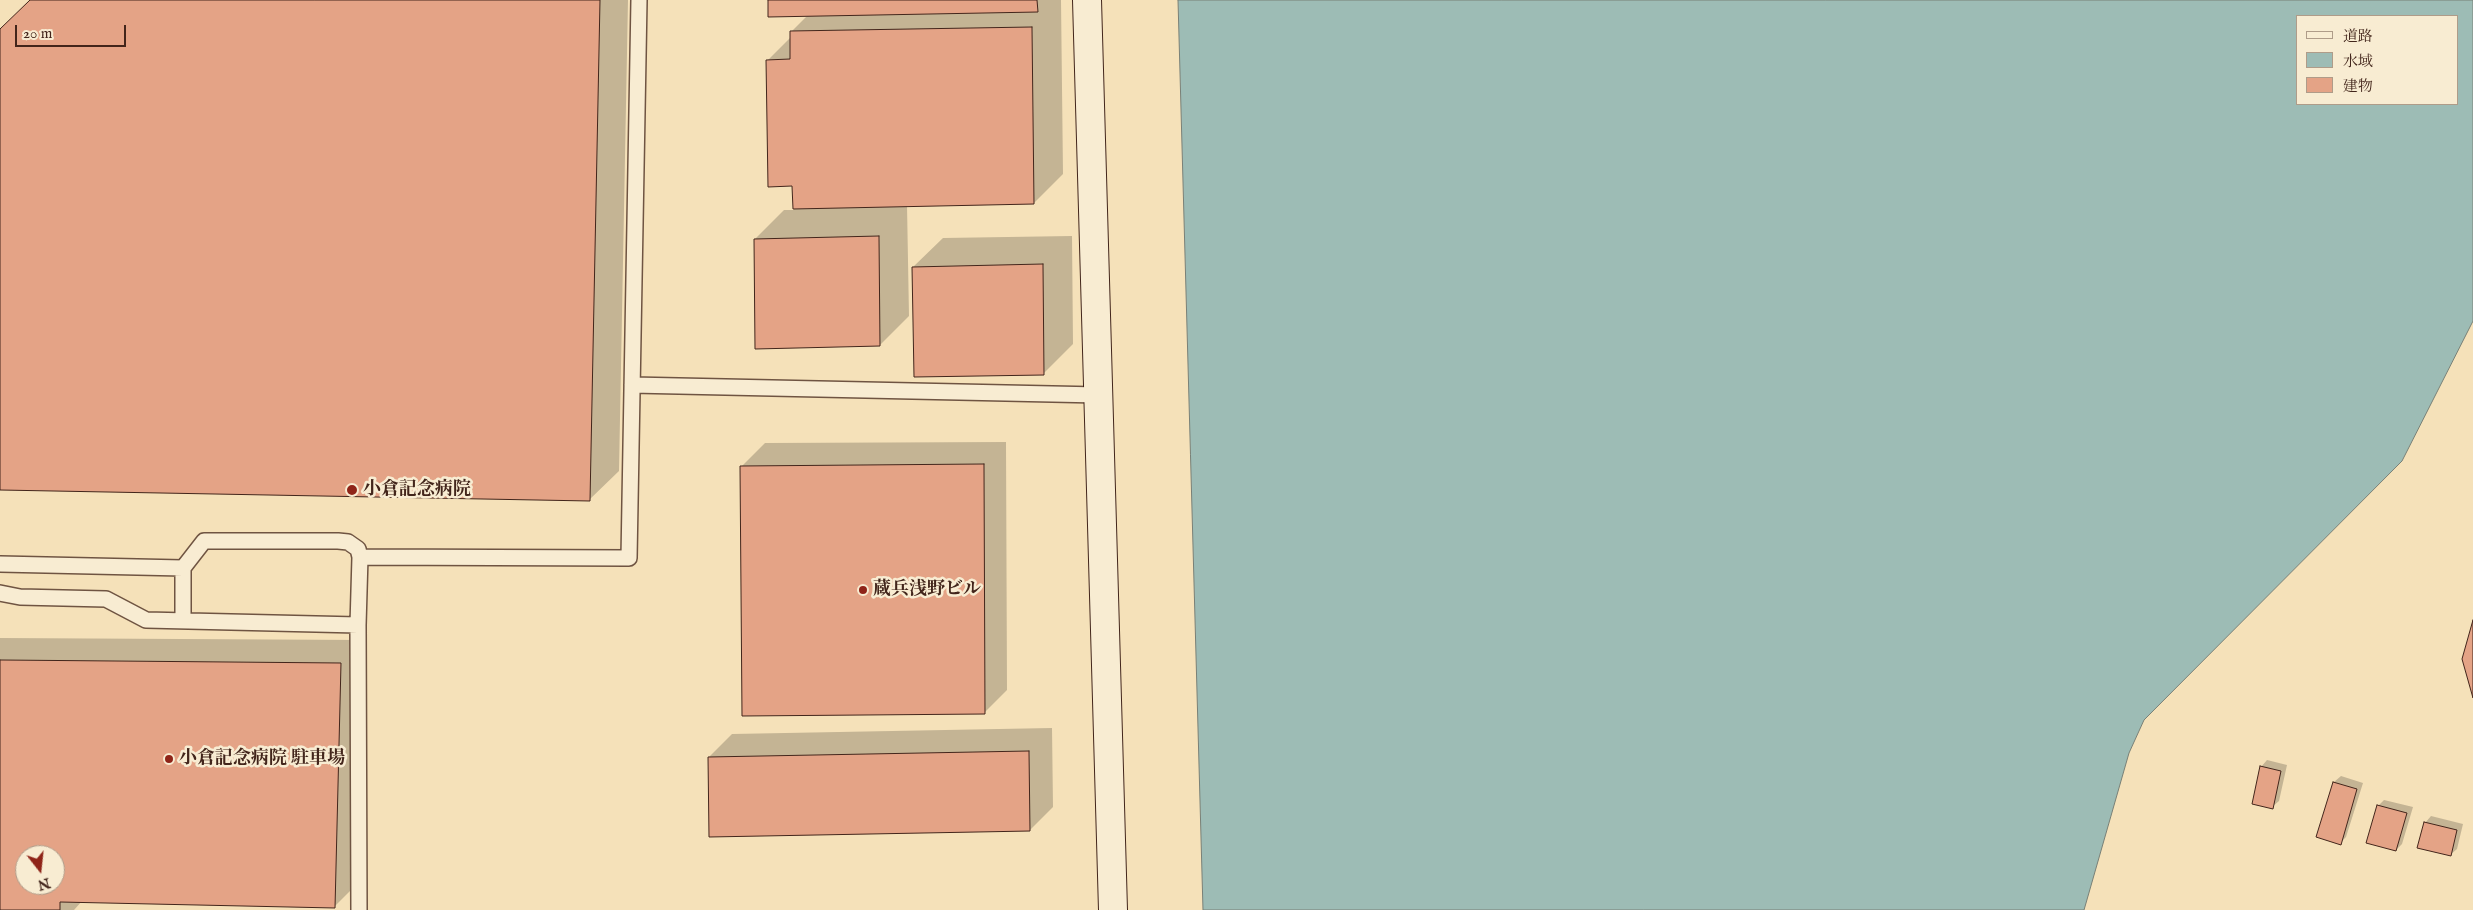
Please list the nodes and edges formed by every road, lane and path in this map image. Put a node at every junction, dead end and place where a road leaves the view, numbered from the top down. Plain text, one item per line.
1 (639, 0) edge
2 (1087, 0) edge
3 (632, 385) junction
4 (1099, 395) junction
5 (360, 557) junction
6 (0, 564) edge
7 (183, 568) junction
8 (0, 593) edge
9 (183, 621) junction
10 (358, 625) junction
11 (359, 910) edge
12 (1113, 910) edge

1 - 3 lane
2 - 4 street
3 - 4 lane
3 - 5 lane
4 - 12 street
5 - 7 lane
5 - 10 lane
6 - 7 lane
7 - 9 lane
8 - 9 lane
9 - 10 lane
10 - 11 lane

